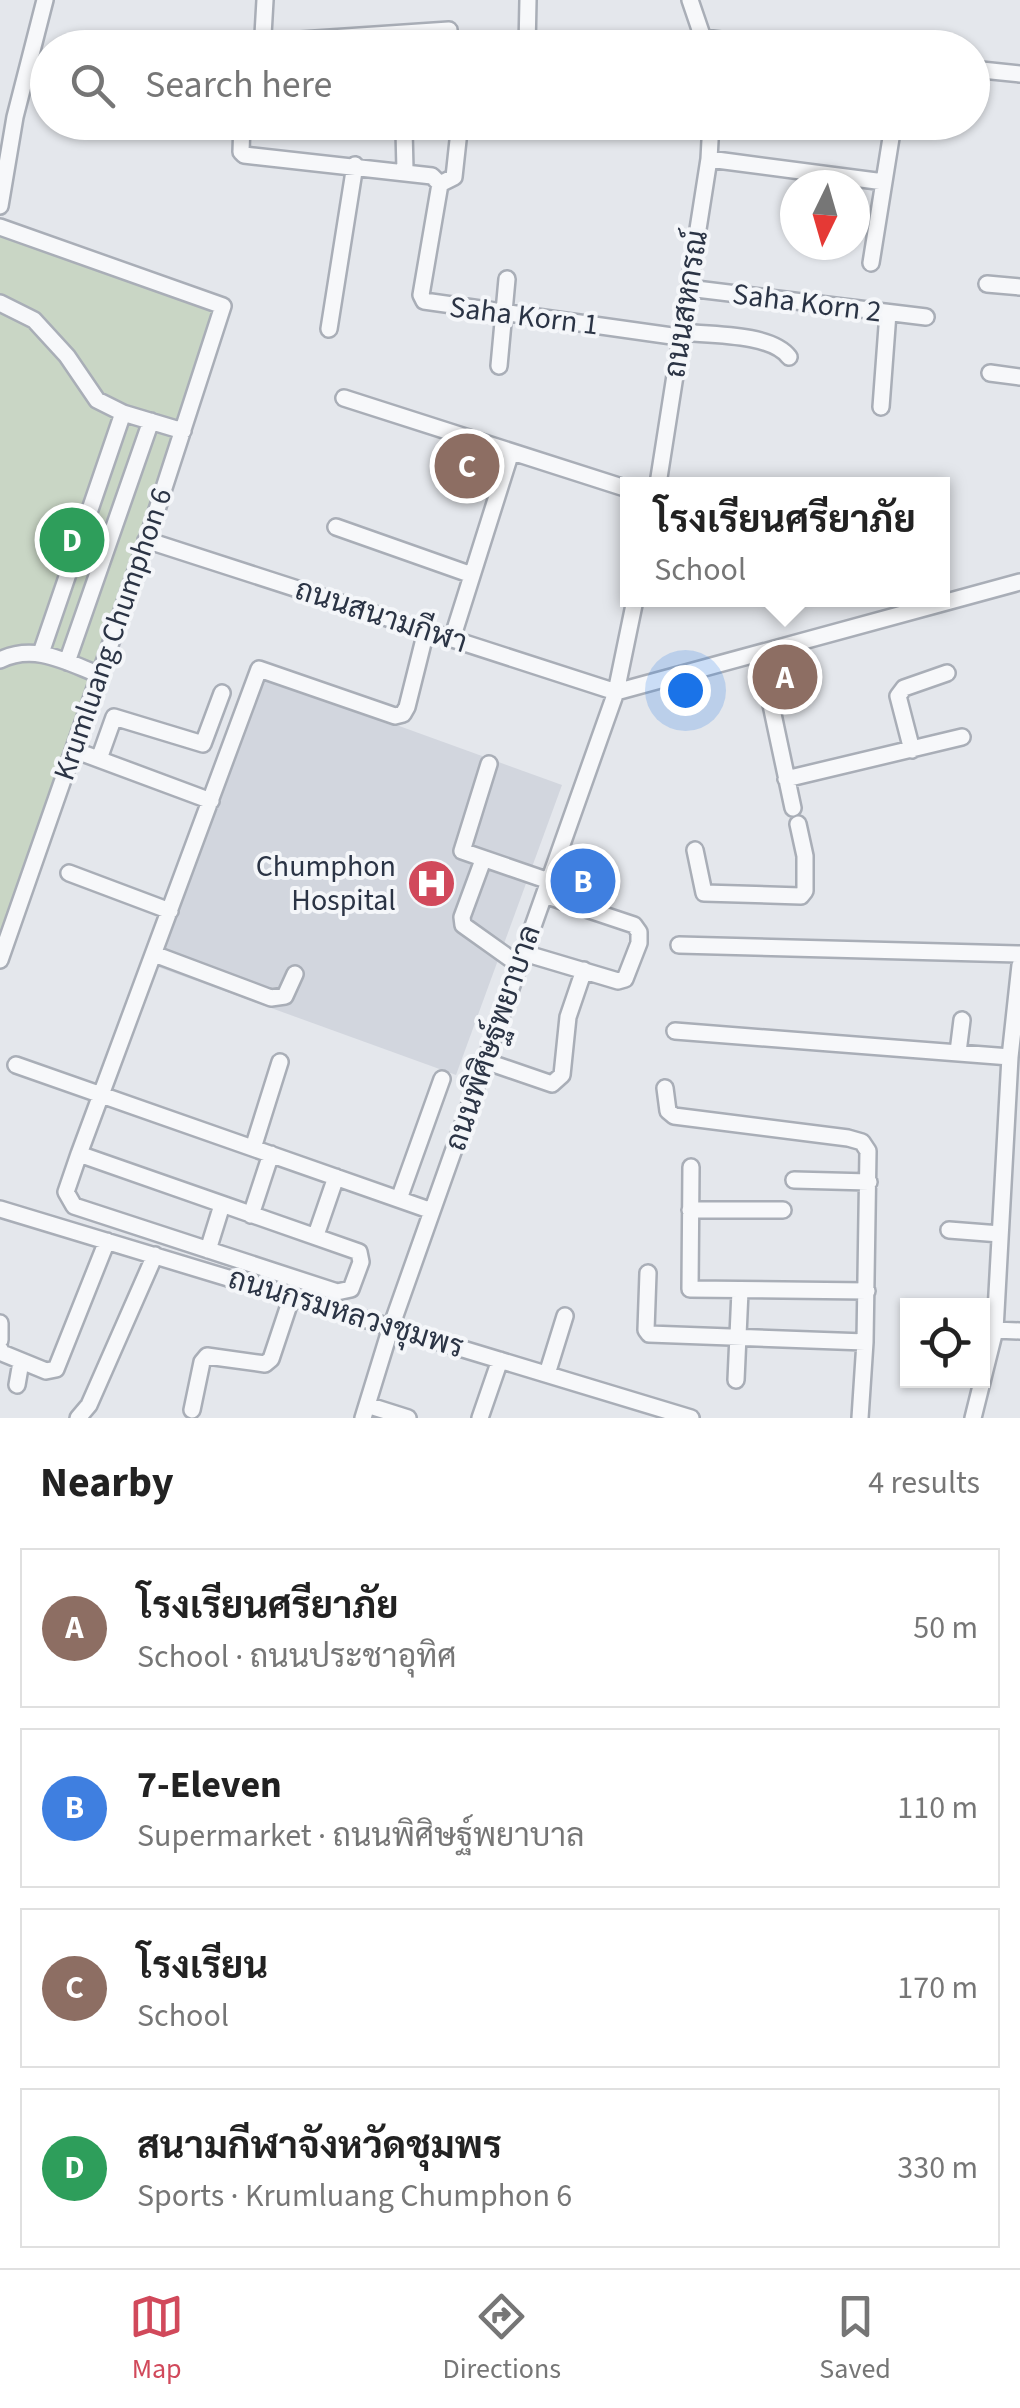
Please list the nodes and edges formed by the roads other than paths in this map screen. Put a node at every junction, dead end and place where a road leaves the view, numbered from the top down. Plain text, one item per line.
1 (46, 0) edge
2 (265, 0) edge
3 (528, 0) edge
4 (690, 0) edge
5 (38, 30) edge
6 (264, 30) edge
7 (527, 30) edge
8 (700, 30) edge
9 (30, 60) edge
10 (990, 71) edge
11 (1020, 74) edge
12 (241, 140) edge
13 (404, 140) edge
14 (458, 140) edge
15 (710, 140) edge
16 (890, 140) edge
17 (709, 159) junction
18 (355, 164) junction
19 (404, 170) junction
20 (884, 182) junction
21 (440, 184) junction
22 (0, 206) edge
23 (0, 227) edge
24 (871, 264) dead end
25 (507, 279) dead end
26 (987, 284) dead end
27 (1020, 287) edge
28 (688, 288) junction
29 (0, 304) edge
30 (506, 313) junction
31 (888, 313) junction
32 (926, 318) dead end
33 (329, 329) dead end
34 (679, 335) junction
35 (788, 357) dead end
36 (499, 366) dead end
37 (990, 373) dead end
38 (1020, 376) edge
39 (344, 398) dead end
40 (881, 408) dead end
41 (123, 413) junction
42 (151, 422) junction
43 (182, 431) junction
44 (511, 452) junction
45 (659, 477) edge
46 (620, 486) edge
47 (336, 528) dead end
48 (146, 540) junction
49 (472, 575) junction
50 (1020, 582) edge
51 (950, 600) edge
52 (633, 607) edge
53 (923, 607) edge
54 (426, 630) junction
55 (452, 639) junction
56 (41, 653) junction
57 (760, 654) junction
58 (0, 660) edge
59 (68, 662) junction
60 (947, 673) dead end
61 (100, 674) junction
62 (616, 692) junction
63 (222, 693) dead end
64 (962, 738) dead end
65 (74, 750) junction
66 (912, 750) junction
67 (100, 759) junction
68 (489, 764) dead end
69 (786, 779) junction
70 (211, 801) junction
71 (695, 850) dead end
72 (483, 860) junction
73 (69, 873) dead end
74 (547, 888) junction
75 (170, 912) junction
76 (4, 938) edge
77 (680, 945) dead end
78 (154, 954) junction
79 (1020, 954) edge
80 (521, 959) junction
81 (0, 960) edge
82 (1020, 965) edge
83 (584, 970) junction
84 (295, 974) dead end
85 (962, 1020) dead end
86 (675, 1030) dead end
87 (958, 1052) junction
88 (1010, 1056) junction
89 (485, 1061) junction
90 (280, 1062) dead end
91 (16, 1065) dead end
92 (442, 1079) dead end
93 (665, 1088) dead end
94 (102, 1095) junction
95 (1013, 1145) edge
96 (253, 1148) junction
97 (79, 1154) junction
98 (271, 1154) junction
99 (691, 1167) dead end
100 (336, 1177) junction
101 (794, 1180) dead end
102 (869, 1182) junction
103 (400, 1199) junction
104 (222, 1205) junction
105 (0, 1209) edge
106 (690, 1210) junction
107 (783, 1210) dead end
108 (432, 1211) junction
109 (252, 1214) junction
110 (949, 1230) dead end
111 (316, 1235) junction
112 (1000, 1236) junction
113 (1020, 1239) edge
114 (107, 1241) junction
115 (208, 1250) junction
116 (155, 1255) junction
117 (648, 1273) dead end
118 (740, 1291) junction
119 (866, 1292) junction
120 (292, 1296) junction
121 (565, 1316) dead end
122 (0, 1323) edge
123 (391, 1327) junction
124 (994, 1330) junction
125 (1020, 1331) edge
126 (740, 1338) junction
127 (0, 1340) edge
128 (865, 1342) junction
129 (0, 1349) edge
130 (500, 1360) junction
131 (21, 1362) junction
132 (547, 1374) junction
133 (736, 1380) dead end
134 (17, 1385) dead end
135 (192, 1410) dead end
136 (365, 1412) edge
137 (78, 1418) edge
138 (408, 1418) edge
139 (480, 1418) edge
140 (691, 1418) edge
141 (860, 1418) edge
142 (973, 1418) edge

1 - 5 street
2 - 6 street
3 - 7 street
4 - 8 street
9 - 22 street
10 - 11 street
12 - 18 street
13 - 19 street
14 - 21 street
15 - 17 street, ถนนสหกรณ์
16 - 20 street
17 - 20 street
17 - 28 street, ถนนสหกรณ์
18 - 19 street
18 - 33 street
19 - 21 street
20 - 24 street
21 - 30 street, Saha Korn 1
23 - 43 street, Krumluang Chumphon 6
25 - 30 street
26 - 27 street
28 - 31 street, Saha Korn 2
28 - 34 street, ถนนสหกรณ์
29 - 41 street
30 - 34 street, Saha Korn 1
30 - 36 street
31 - 32 street, Saha Korn 2
31 - 40 street
34 - 35 street, Saha Korn 1
34 - 45 street, ถนนสหกรณ์
37 - 38 street
39 - 44 street
41 - 42 street
41 - 56 street
42 - 43 street
42 - 59 street
43 - 48 street, Krumluang Chumphon 6
44 - 46 street
44 - 49 street
47 - 49 street
48 - 54 street, ถนนสนามกีฬา
48 - 61 street, Krumluang Chumphon 6
49 - 55 street
50 - 51 street
52 - 62 street
53 - 57 street
54 - 55 street, ถนนสนามกีฬา
54 - 70 street
55 - 62 street, ถนนสนามกีฬา
56 - 58 street
56 - 59 street
57 - 62 street
57 - 69 street
59 - 61 street
60 - 66 street
61 - 65 street, Krumluang Chumphon 6
62 - 74 street, ถนนพิศิษฐ์พยาบาล
63 - 67 street
64 - 66 street
65 - 67 street
65 - 76 street, Krumluang Chumphon 6
66 - 69 street
67 - 70 street
68 - 72 street
69 - 71 street
70 - 75 street
72 - 74 street
72 - 80 street
73 - 75 street
74 - 80 street, ถนนพิศิษฐ์พยาบาล
74 - 83 street
75 - 78 street
76 - 81 street, Krumluang Chumphon 6
77 - 79 street
78 - 84 street
78 - 94 street
80 - 83 street
80 - 89 street, ถนนพิศิษฐ์พยาบาล
82 - 88 street
83 - 89 street
85 - 87 street
86 - 87 street
87 - 88 street
88 - 95 street
89 - 108 street, ถนนพิศิษฐ์พยาบาล
90 - 96 street
91 - 94 street
92 - 103 street
93 - 102 street
94 - 96 street
94 - 97 street
95 - 112 street
96 - 98 street
97 - 104 street
97 - 115 street
98 - 100 street
98 - 109 street
99 - 106 street
100 - 103 street
100 - 111 street
101 - 102 street
102 - 119 street
103 - 108 street
104 - 109 street
104 - 115 street
105 - 114 street, ถนนกรมหลวงชุมพร
106 - 107 street
106 - 118 street
108 - 123 street, ถนนพิศิษฐ์พยาบาล
109 - 111 street
110 - 112 street
111 - 115 street
112 - 113 street
112 - 124 street
114 - 116 street, ถนนกรมหลวงชุมพร
114 - 131 street
116 - 120 street, ถนนกรมหลวงชุมพร
116 - 137 street
117 - 126 street
118 - 119 street
118 - 126 street
119 - 128 street
120 - 123 street, ถนนกรมหลวงชุมพร
120 - 135 street
121 - 132 street
122 - 127 street
123 - 130 street, ถนนกรมหลวงชุมพร
123 - 136 street, ถนนพิศิษฐ์พยาบาล
124 - 125 street
124 - 142 street
126 - 128 street
126 - 133 street
128 - 141 street
129 - 131 street
130 - 132 street, ถนนกรมหลวงชุมพร
130 - 139 street
131 - 134 street
132 - 140 street, ถนนกรมหลวงชุมพร
136 - 138 street

